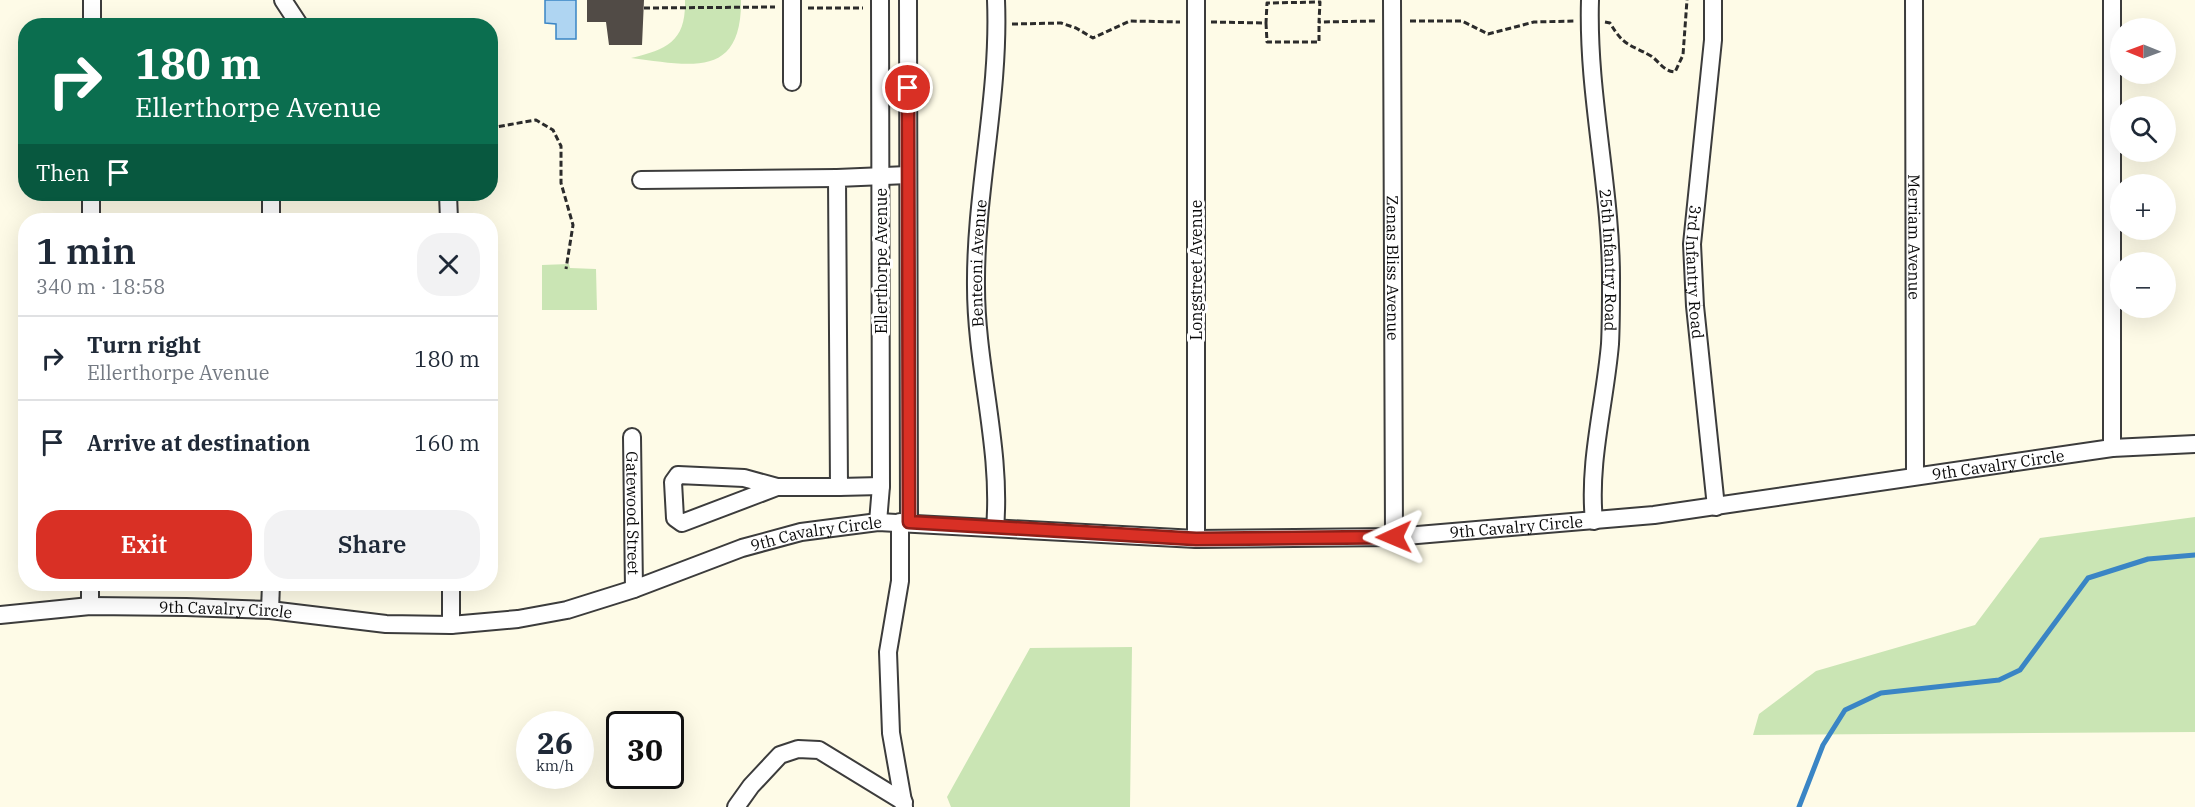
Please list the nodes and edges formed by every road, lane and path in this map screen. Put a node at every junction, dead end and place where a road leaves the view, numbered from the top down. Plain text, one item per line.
1 (92, 0) edge
2 (283, 0) edge
3 (880, 0) edge
4 (908, 0) edge
5 (996, 0) edge
6 (1196, 0) edge
7 (1392, 0) edge
8 (1590, 0) edge
9 (1687, 0) edge
10 (1713, 0) edge
11 (1914, 0) edge
12 (2112, 0) edge
13 (792, 4) edge
14 (644, 8) dead end
15 (863, 8) dead end
16 (92, 18) edge
17 (295, 18) edge
18 (1392, 21) junction
19 (1590, 21) junction
20 (1196, 22) junction
21 (1320, 22) junction
22 (1266, 23) junction
23 (997, 24) junction
24 (792, 82) dead end
25 (498, 127) edge
26 (908, 175) junction
27 (880, 177) junction
28 (837, 178) junction
29 (641, 180) dead end
30 (566, 269) dead end
31 (632, 437) dead end
32 (2195, 444) edge
33 (2112, 448) junction
34 (1915, 475) junction
35 (881, 486) junction
36 (777, 487) junction
37 (839, 487) junction
38 (1716, 507) junction
39 (1594, 521) junction
40 (878, 522) junction
41 (905, 522) junction
42 (995, 528) junction
43 (1394, 537) junction
44 (1196, 539) junction
45 (634, 589) junction
46 (90, 591) edge
47 (270, 591) edge
48 (451, 591) edge
49 (90, 606) junction
50 (270, 610) junction
51 (0, 615) edge
52 (451, 625) junction
53 (904, 804) edge
54 (736, 807) edge

1 - 16 street
2 - 17 street
3 - 27 street, Ellerthorpe Avenue
4 - 26 street, Ellerthorpe Avenue
5 - 23 street, Benteoni Avenue
6 - 20 street, Longstreet Avenue
7 - 18 street, Zenas Bliss Avenue
8 - 19 street, 25th Infantry Road
9 - 19 path
10 - 38 street, 3rd Infantry Road
11 - 34 street, Merriam Avenue
12 - 33 street
13 - 14 path
13 - 15 path
13 - 24 street
18 - 19 path
18 - 21 path
18 - 43 street, Zenas Bliss Avenue
19 - 39 street, 25th Infantry Road
20 - 22 path
20 - 23 path
20 - 44 street, Longstreet Avenue
21 - 22 path
21 - 22 path
23 - 42 street, Benteoni Avenue
25 - 30 path
26 - 27 street
26 - 41 street, Ellerthorpe Avenue
27 - 28 street
27 - 35 street, Ellerthorpe Avenue
28 - 29 street
28 - 37 street
31 - 45 street, Gatewood Street
32 - 33 street, 9th Cavalry Circle
33 - 34 street, 9th Cavalry Circle
34 - 38 street, 9th Cavalry Circle
35 - 37 street
35 - 40 street, Ellerthorpe Avenue
36 - 36 street
36 - 37 street
38 - 39 street, 9th Cavalry Circle
39 - 43 street, 9th Cavalry Circle
40 - 41 street, 9th Cavalry Circle
40 - 45 street, 9th Cavalry Circle
41 - 42 street, 9th Cavalry Circle
41 - 53 street, Ellerthorpe Avenue
42 - 44 street, 9th Cavalry Circle
43 - 44 street, 9th Cavalry Circle
45 - 52 street, 9th Cavalry Circle
46 - 49 street
47 - 50 street
48 - 52 street
49 - 50 street, 9th Cavalry Circle
49 - 51 street, 9th Cavalry Circle
50 - 52 street, 9th Cavalry Circle
53 - 54 street

